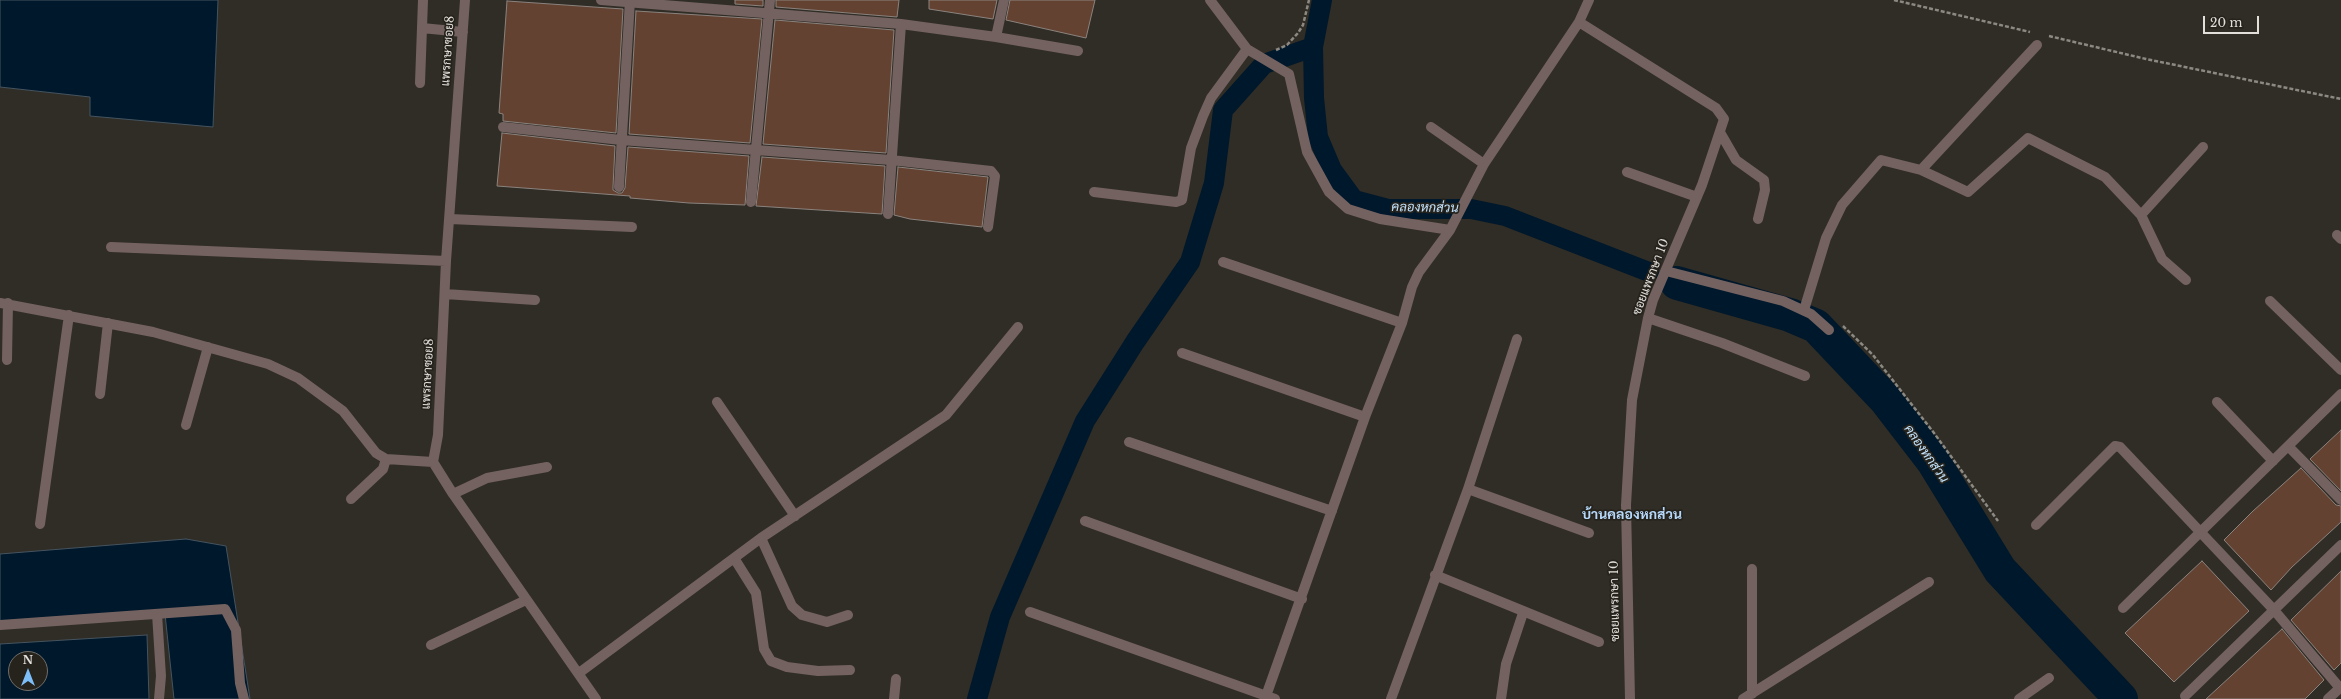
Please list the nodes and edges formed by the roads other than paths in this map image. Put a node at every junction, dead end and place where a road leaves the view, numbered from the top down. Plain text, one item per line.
1 (423, 0) edge
2 (465, 0) edge
3 (601, 0) edge
4 (770, 0) edge
5 (1004, 0) edge
6 (1210, 0) edge
7 (1589, 0) edge
8 (629, 1) edge
9 (769, 13) junction
10 (1579, 22) junction
11 (900, 24) junction
12 (422, 28) junction
13 (463, 32) junction
14 (996, 37) junction
15 (2037, 45) dead end
16 (1247, 49) junction
17 (1078, 51) dead end
18 (420, 83) dead end
19 (503, 127) dead end
20 (1431, 127) dead end
21 (1721, 134) junction
22 (621, 140) junction
23 (2202, 147) dead end
24 (756, 149) junction
25 (892, 160) junction
26 (1484, 164) junction
27 (1921, 170) junction
28 (1627, 172) dead end
29 (619, 187) dead end
30 (1094, 192) dead end
31 (1697, 197) junction
32 (751, 202) dead end
33 (888, 214) dead end
34 (2141, 215) junction
35 (450, 219) junction
36 (1758, 219) dead end
37 (1453, 226) junction
38 (632, 227) dead end
39 (988, 227) dead end
40 (111, 247) dead end
41 (446, 261) junction
42 (1223, 262) dead end
43 (1666, 271) junction
44 (2186, 280) dead end
45 (445, 294) junction
46 (535, 300) dead end
47 (2270, 301) dead end
48 (4, 303) edge
49 (1804, 310) junction
50 (69, 315) junction
51 (1648, 318) junction
52 (108, 323) junction
53 (1402, 323) junction
54 (1018, 327) dead end
55 (1829, 330) dead end
56 (1517, 339) dead end
57 (208, 347) junction
58 (1182, 353) dead end
59 (7, 360) dead end
60 (2341, 370) edge
61 (1805, 376) dead end
62 (100, 394) dead end
63 (2341, 394) edge
64 (718, 402) dead end
65 (2217, 402) dead end
66 (1365, 417) junction
67 (186, 425) dead end
68 (1129, 442) dead end
69 (2288, 446) junction
70 (386, 460) junction
71 (2273, 461) junction
72 (433, 462) junction
73 (547, 467) dead end
74 (1468, 489) junction
75 (453, 494) junction
76 (351, 499) dead end
77 (2341, 500) edge
78 (1332, 511) junction
79 (795, 516) junction
80 (1084, 521) dead end
81 (40, 524) dead end
82 (2036, 524) dead end
83 (2200, 532) junction
84 (1589, 534) dead end
85 (761, 538) junction
86 (2341, 545) edge
87 (734, 558) junction
88 (1752, 569) dead end
89 (1435, 575) junction
90 (1930, 582) dead end
91 (526, 600) junction
92 (1302, 600) junction
93 (2123, 608) dead end
94 (2274, 610) junction
95 (1030, 612) dead end
96 (1523, 613) junction
97 (157, 614) junction
98 (848, 615) dead end
99 (0, 625) edge
100 (1598, 642) dead end
101 (431, 645) dead end
102 (850, 670) dead end
103 (579, 673) junction
104 (2049, 678) dead end
105 (896, 679) dead end
106 (2340, 688) edge
107 (1747, 696) edge
108 (2185, 696) dead end
109 (1271, 698) edge
110 (159, 699) edge
111 (244, 699) edge
112 (596, 699) edge
113 (894, 699) edge
114 (1391, 699) edge
115 (1501, 699) edge
116 (1630, 699) edge
117 (2019, 699) edge
118 (2328, 699) edge

1 - 12 street
2 - 13 street, แพรกษาซอย8
3 - 8 street
4 - 9 street
5 - 14 street
6 - 16 street
7 - 10 street
8 - 9 street
8 - 22 street
9 - 11 street
9 - 24 street
10 - 21 street, ซอยแพรกษา 10
10 - 26 street
11 - 14 street
11 - 25 street
12 - 13 street
12 - 18 street
13 - 35 street, แพรกษาซอย8
14 - 17 street
15 - 27 street
16 - 30 street
16 - 37 street
19 - 22 street
20 - 26 street
21 - 31 street, ซอยแพรกษา 10
21 - 36 street
22 - 24 street
22 - 29 street
23 - 34 street
24 - 25 street
24 - 32 street
25 - 33 street
25 - 39 street
26 - 37 street
27 - 34 street
27 - 49 street
28 - 31 street
31 - 43 street, ซอยแพรกษา 10
34 - 44 street
35 - 38 street
35 - 41 street, แพรกษาซอย8
37 - 53 street
40 - 41 street
41 - 45 street, แพรกษาซอย8
42 - 53 street
43 - 49 street
43 - 51 street, ซอยแพรกษา 10
45 - 46 street
45 - 72 street, แพรกษาซอย8
47 - 60 street
48 - 50 street
48 - 59 street
49 - 55 street
50 - 52 street
50 - 81 street
51 - 61 street
51 - 116 street, ซอยแพรกษา 10
52 - 57 street
52 - 62 street
53 - 66 street
54 - 79 street
56 - 74 street
57 - 67 street
57 - 70 street
58 - 66 street
63 - 69 street
64 - 79 street
65 - 71 street
66 - 78 street
68 - 78 street
69 - 71 street
69 - 77 street
70 - 72 street
70 - 76 street
71 - 83 street
72 - 75 street
73 - 75 street
74 - 84 street
74 - 89 street
75 - 91 street
78 - 92 street
79 - 85 street
80 - 92 street
82 - 83 street
83 - 93 street
83 - 94 street
85 - 87 street
85 - 98 street
86 - 94 street
87 - 102 street
87 - 103 street
88 - 107 street
89 - 96 street
89 - 114 street
90 - 107 street
91 - 101 street
91 - 103 street
92 - 109 street
94 - 106 street
94 - 108 street
95 - 109 street
96 - 100 street
96 - 115 street
97 - 99 street
97 - 110 street
97 - 111 street
103 - 112 street
104 - 117 street
105 - 113 street
106 - 118 street

